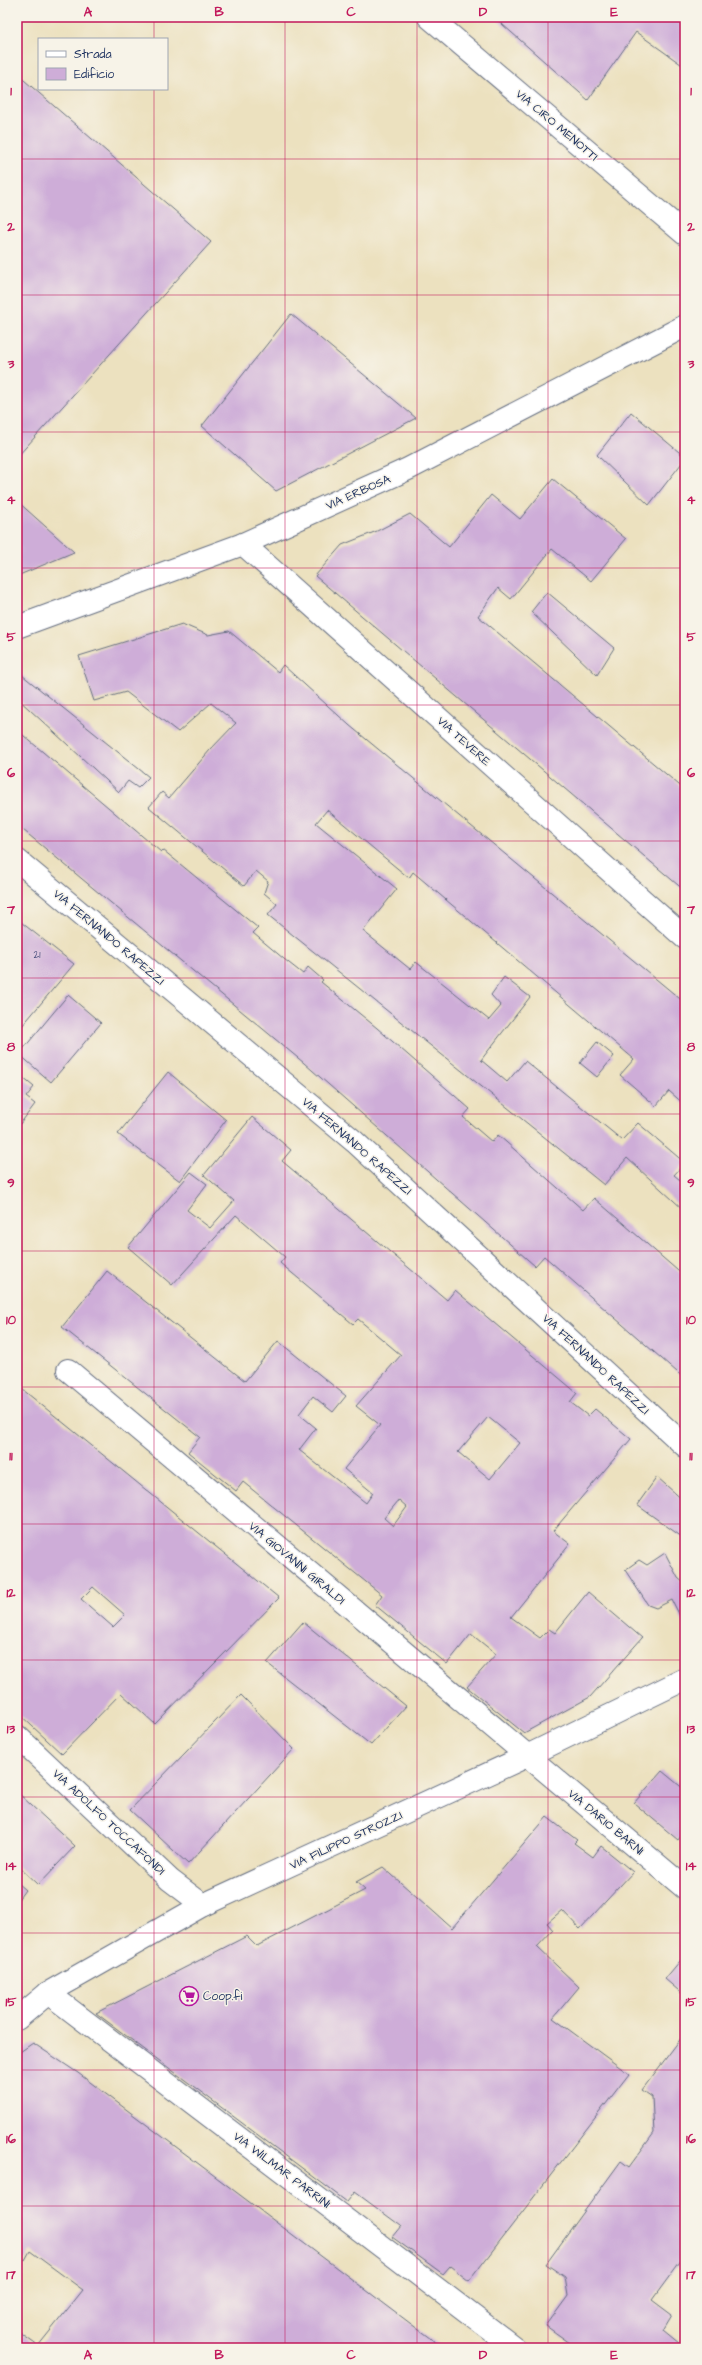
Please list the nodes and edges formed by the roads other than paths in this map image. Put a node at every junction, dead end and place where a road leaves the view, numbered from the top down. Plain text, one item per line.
1 (429, 17) edge
2 (685, 234) edge
3 (685, 326) edge
4 (243, 544) junction
5 (17, 627) edge
6 (17, 860) edge
7 (685, 938) edge
8 (68, 1370) dead end
9 (685, 1446) edge
10 (685, 1679) edge
11 (17, 1736) edge
12 (527, 1756) junction
13 (685, 1888) edge
14 (203, 1905) junction
15 (48, 1992) junction
16 (17, 2019) edge
17 (515, 2348) edge

1 - 2 street, VIA CIRO MENOTTI
3 - 4 street, VIA ERBOSA
4 - 5 street, VIA ERBOSA
4 - 7 street, VIA TEVERE
6 - 9 street, VIA FERNANDO RAPEZZI
8 - 12 street, VIA GIOVANNI GIRALDI
10 - 12 street, VIA FILIPPO STROZZI
11 - 14 street, VIA ADOLFO TOCCAFONDI
12 - 13 street, VIA DARIO BARNI
12 - 14 street, VIA FILIPPO STROZZI
14 - 15 street, VIA FILIPPO STROZZI
15 - 16 street, VIA FILIPPO STROZZI
15 - 17 street, VIA WILMAR PARRINI

